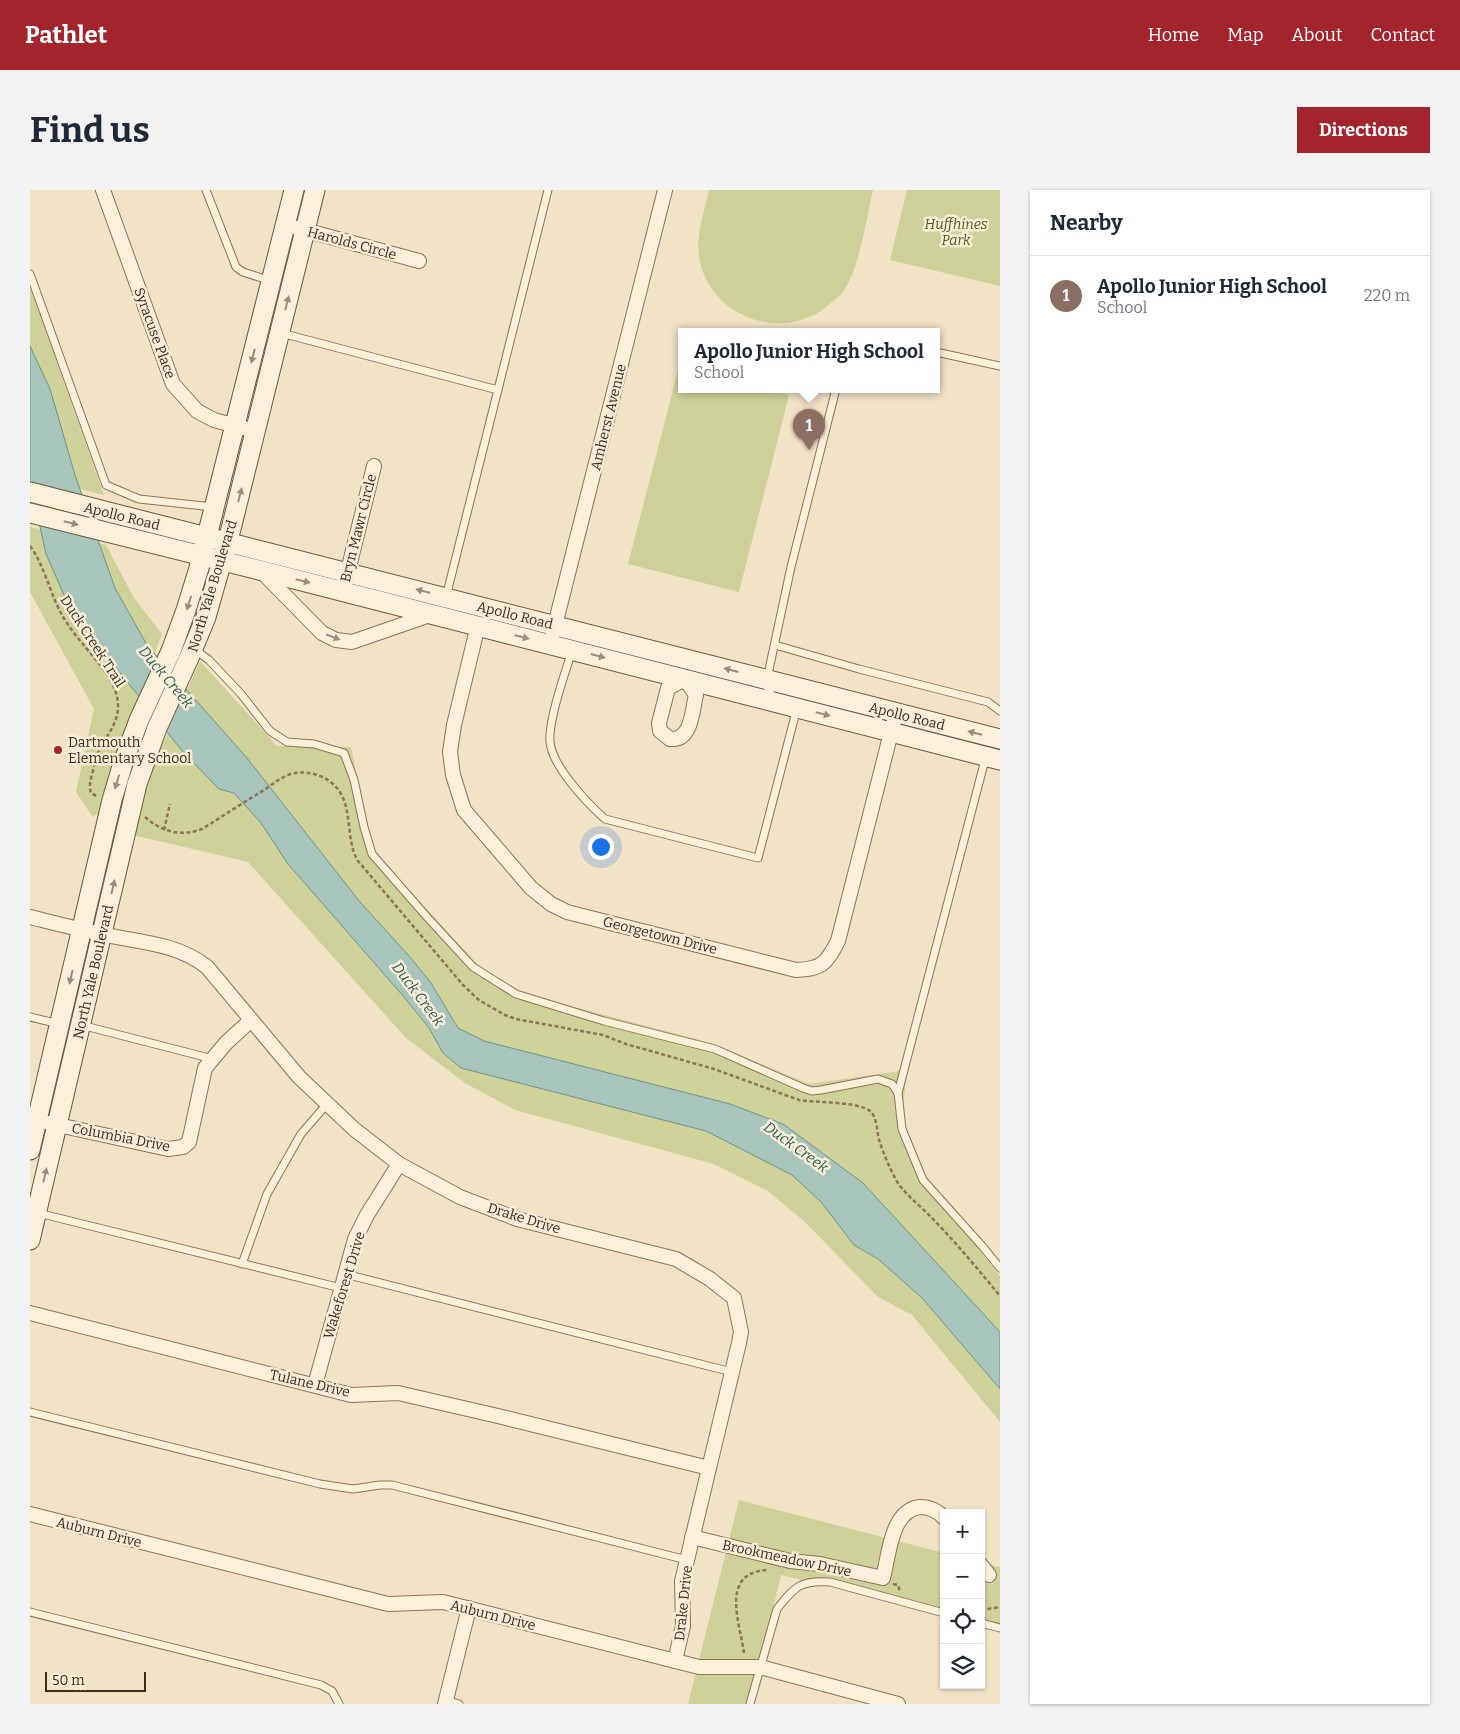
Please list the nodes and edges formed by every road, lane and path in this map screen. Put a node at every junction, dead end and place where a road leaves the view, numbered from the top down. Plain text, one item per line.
1 (103, 190) edge
2 (206, 190) edge
3 (294, 190) edge
4 (315, 190) edge
5 (548, 190) edge
6 (665, 190) edge
7 (285, 225) junction
8 (305, 231) junction
9 (419, 261) dead end
10 (30, 274) edge
11 (271, 282) junction
12 (280, 333) junction
13 (940, 353) edge
14 (1000, 366) edge
15 (498, 390) junction
16 (835, 393) edge
17 (235, 427) junction
18 (255, 432) junction
19 (374, 466) dead end
20 (30, 492) edge
21 (215, 507) junction
22 (30, 513) edge
23 (208, 538) junction
24 (227, 542) junction
25 (30, 546) edge
26 (203, 556) junction
27 (222, 561) junction
28 (259, 570) junction
29 (347, 572) junction
30 (343, 591) junction
31 (446, 597) junction
32 (433, 614) junction
33 (478, 625) junction
34 (555, 625) junction
35 (551, 644) junction
36 (775, 645) junction
37 (572, 650) junction
38 (191, 653) junction
39 (690, 659) junction
40 (685, 679) junction
41 (767, 679) junction
42 (779, 703) junction
43 (797, 708) junction
44 (1000, 711) edge
45 (896, 713) junction
46 (891, 732) junction
47 (1000, 739) edge
48 (993, 758) edge
49 (271, 785) dead end
50 (101, 798) dead end
51 (170, 804) dead end
52 (143, 815) dead end
53 (164, 830) junction
54 (30, 917) edge
55 (82, 930) junction
56 (102, 934) junction
57 (30, 1016) edge
58 (251, 1020) junction
59 (60, 1024) junction
60 (80, 1025) junction
61 (213, 1059) junction
62 (898, 1093) junction
63 (327, 1104) junction
64 (34, 1118) edge
65 (57, 1125) junction
66 (30, 1150) edge
67 (399, 1164) junction
68 (36, 1213) junction
69 (30, 1240) edge
70 (242, 1264) junction
71 (1000, 1268) edge
72 (343, 1281) junction
73 (30, 1313) edge
74 (732, 1372) junction
75 (315, 1386) junction
76 (30, 1412) edge
77 (709, 1468) junction
78 (30, 1514) edge
79 (940, 1515) edge
80 (692, 1537) junction
81 (687, 1560) junction
82 (1000, 1607) edge
83 (469, 1608) junction
84 (985, 1609) edge
85 (30, 1612) edge
86 (940, 1612) edge
87 (985, 1623) edge
88 (1000, 1628) edge
89 (676, 1661) junction
90 (760, 1668) junction
91 (450, 1703) edge
92 (339, 1704) edge
93 (750, 1704) edge
94 (898, 1704) edge

1 - 17 street, Syracuse Place
2 - 11 lane
3 - 7 street, North Yale Boulevard
4 - 8 street, North Yale Boulevard
5 - 15 lane
6 - 34 street, Amherst Avenue
7 - 8 street, Harolds Circle
7 - 11 street, North Yale Boulevard
8 - 9 street, Harolds Circle
12 -> 8 street, North Yale Boulevard
10 - 21 lane
11 -> 17 street, North Yale Boulevard
12 - 15 lane
12 - 18 street, North Yale Boulevard
13 - 14 lane
15 - 31 lane
16 - 36 lane
17 - 18 street, Syracuse Place
17 - 21 street, North Yale Boulevard
24 -> 18 street, North Yale Boulevard
19 - 29 street, Bryn Mawr Circle
20 - 23 street, Apollo Road
21 - 23 street, North Yale Boulevard
22 -> 26 street, Apollo Road
23 - 24 street, Apollo Road
23 - 26 street, North Yale Boulevard
24 - 27 street, North Yale Boulevard
24 - 29 street, Apollo Road
25 - 50 path, Duck Creek Trail
26 - 27 street, Apollo Road
26 -> 55 street, North Yale Boulevard
27 - 28 street, Apollo Road
27 - 38 street, North Yale Boulevard
28 -> 30 street, Apollo Road
28 -> 32 street
29 - 30 street, Bryn Mawr Circle
31 -> 29 street, Apollo Road
30 - 32 street, Apollo Road
31 - 34 street, Apollo Road
32 - 33 street, Apollo Road
33 -> 35 street, Apollo Road
33 - 46 street, Georgetown Drive
34 - 35 street, Amherst Avenue
34 - 39 street, Apollo Road
35 - 37 street, Apollo Road
36 - 41 lane
36 - 44 lane
37 -> 40 street, Apollo Road
37 - 43 lane
56 -> 38 street, North Yale Boulevard
38 - 62 lane
39 - 40 street
41 -> 39 street, Apollo Road
40 - 42 street, Apollo Road
41 - 42 lane
41 - 45 street, Apollo Road
42 - 43 street, Apollo Road
43 -> 46 street, Apollo Road
45 - 46 street, Georgetown Drive
47 -> 45 street, Apollo Road
46 - 48 street, Apollo Road
48 - 62 lane
49 - 53 path
51 - 53 path
52 - 53 path
54 - 55 street, Drake Drive
55 - 56 street, Drake Drive
55 -> 59 street, North Yale Boulevard
56 - 58 street, Drake Drive
56 - 60 street, North Yale Boulevard
57 - 59 lane
58 - 61 street, Columbia Drive
58 - 63 street, Drake Drive
59 - 64 street, North Yale Boulevard
60 - 61 lane
60 - 65 street, North Yale Boulevard
61 - 65 street, Columbia Drive
62 - 71 lane
63 - 67 street, Drake Drive
63 - 70 lane
64 - 65 street, Columbia Drive
64 - 66 street, North Yale Boulevard
68 -> 65 street, North Yale Boulevard
67 - 72 street, Wakeforest Drive
67 - 74 street, Drake Drive
68 - 69 street, North Yale Boulevard
68 - 70 lane
70 - 72 lane
72 - 74 lane
72 - 75 street, Wakeforest Drive
73 - 75 street, Tulane Drive
74 - 77 street, Drake Drive
75 - 77 street, Tulane Drive
76 - 81 lane
77 - 80 street, Drake Drive
78 - 83 street, Auburn Drive
79 - 80 street, Brookmeadow Drive
80 - 81 street, Drake Drive
81 - 89 street, Drake Drive
82 - 84 path
83 - 89 street, Auburn Drive
83 - 91 street
85 - 92 lane
86 - 90 lane
87 - 88 lane
89 - 90 street, Auburn Drive
90 - 93 lane
90 - 94 street, Auburn Drive

